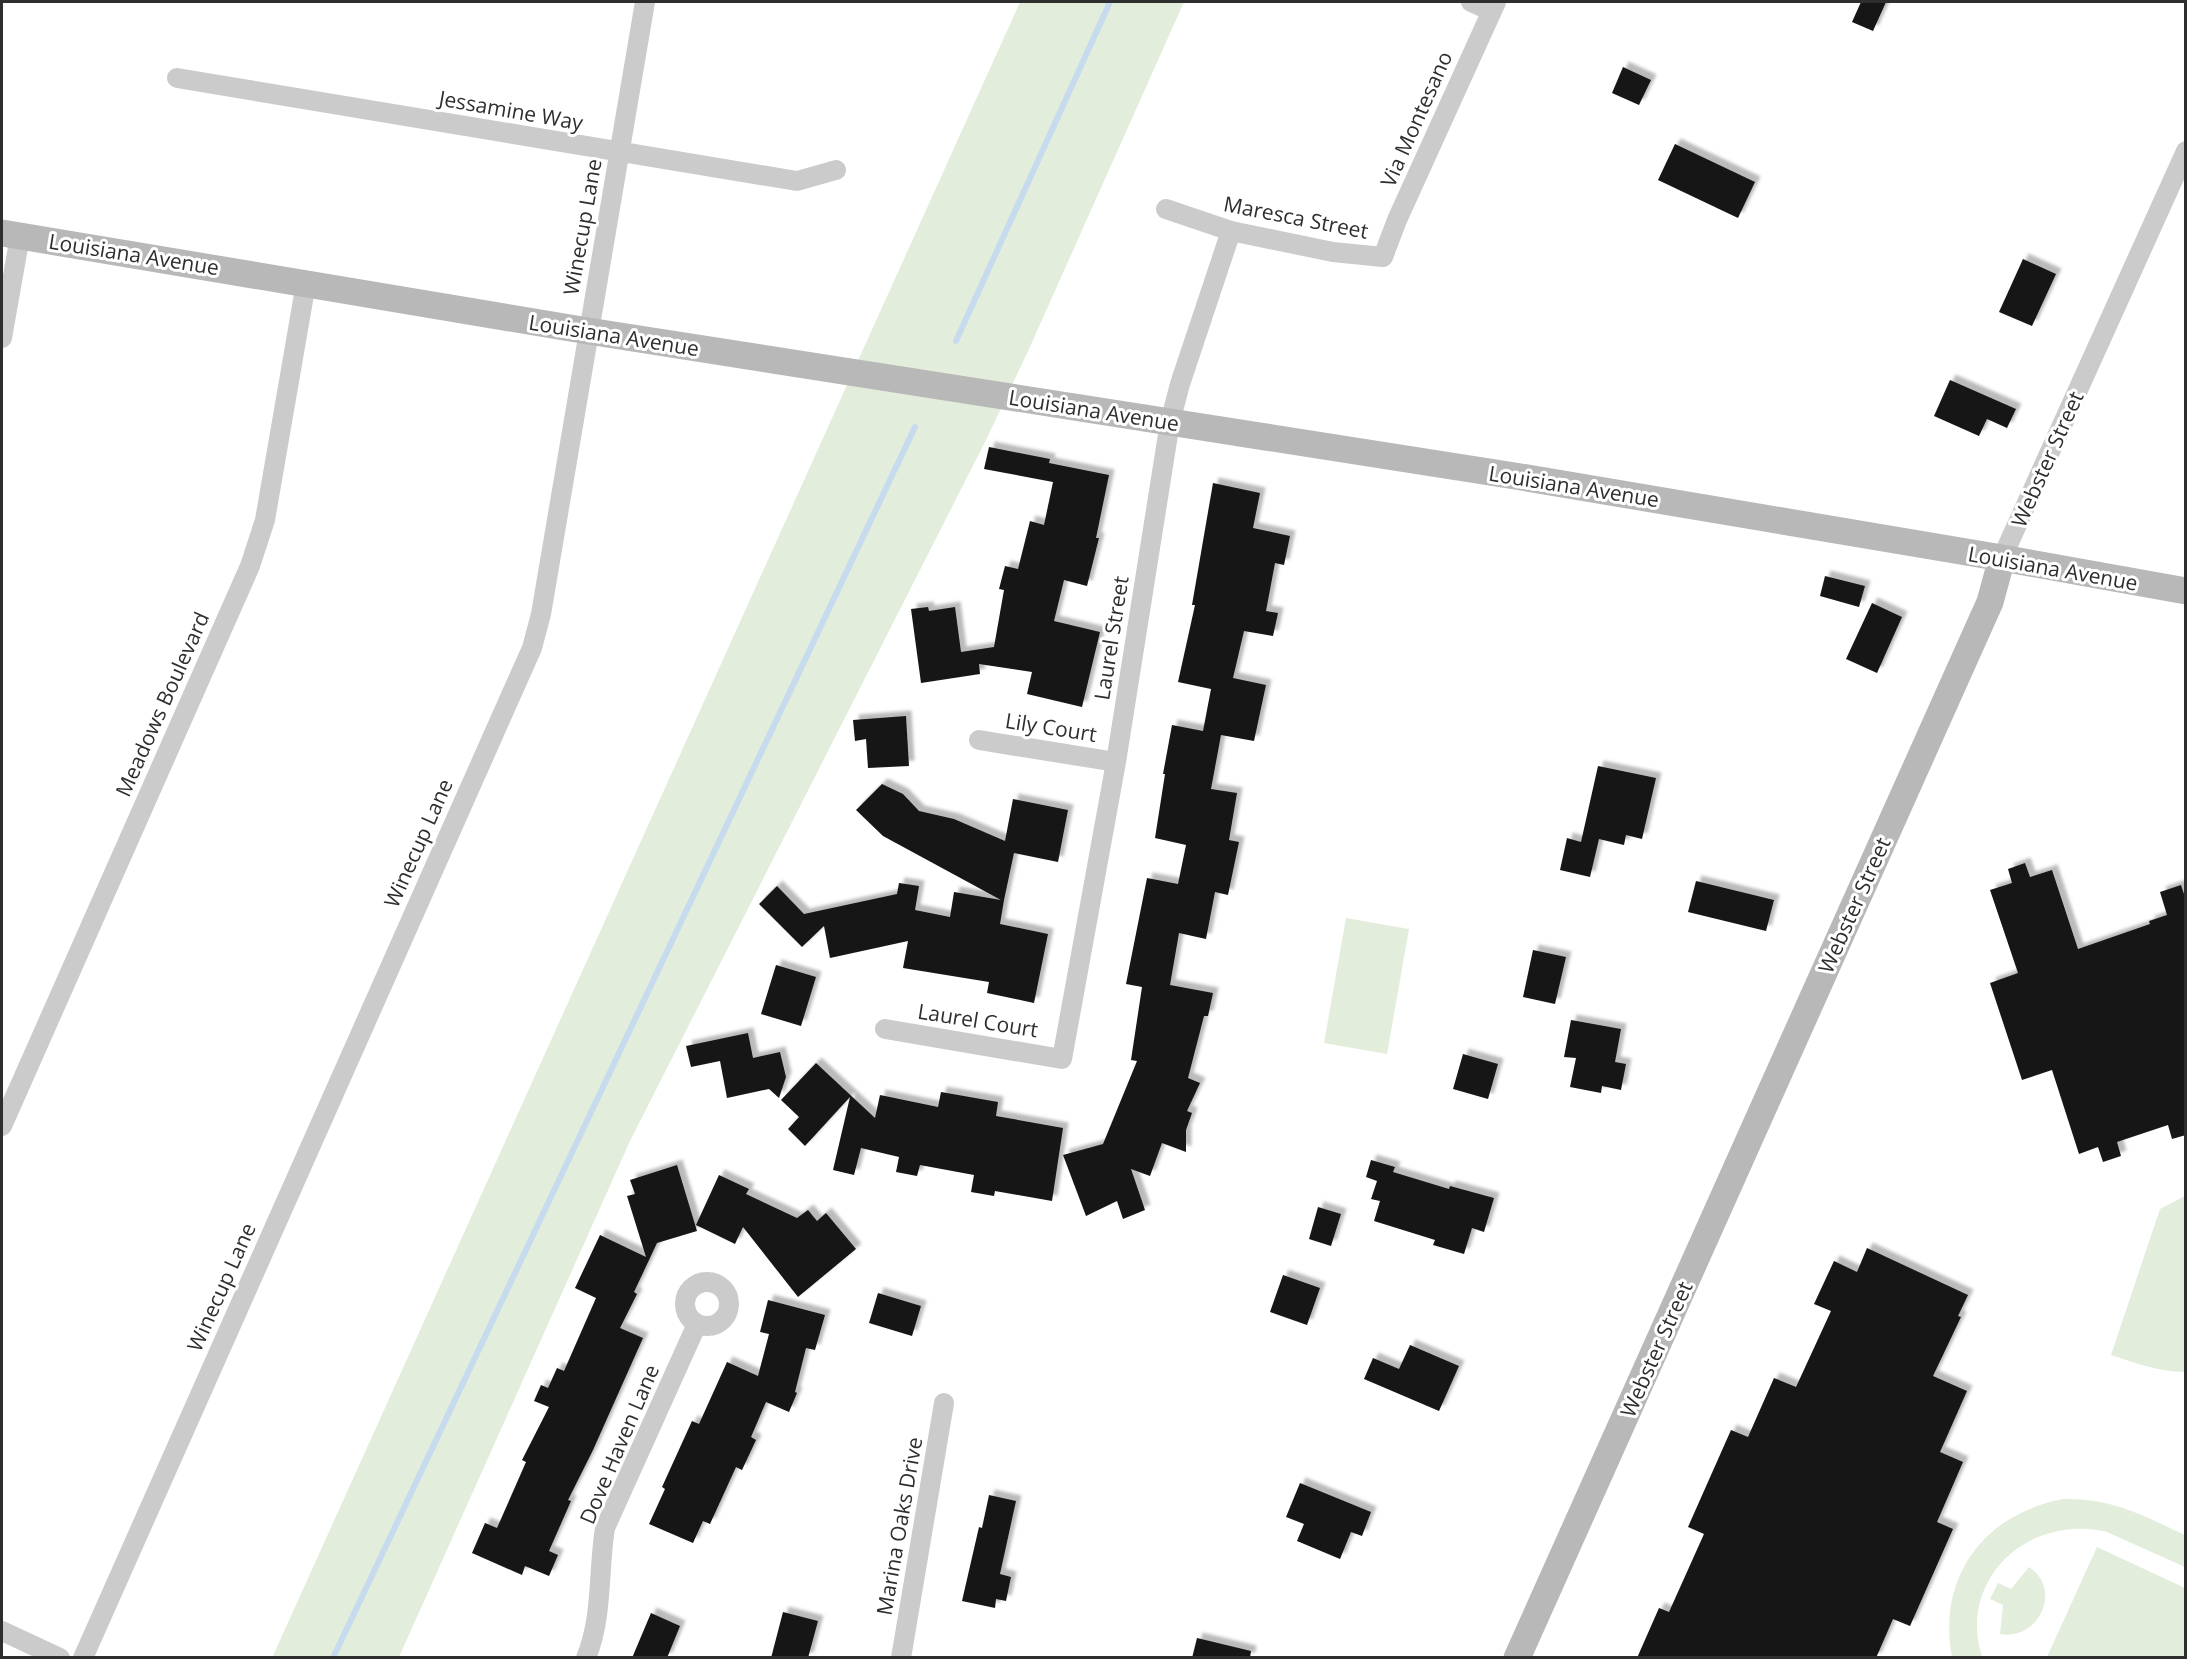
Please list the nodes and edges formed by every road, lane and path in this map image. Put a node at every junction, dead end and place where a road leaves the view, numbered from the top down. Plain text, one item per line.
1 (645, 2) edge
2 (1471, 2) edge
3 (1493, 6) edge
4 (177, 78) dead end
5 (2186, 151) edge
6 (619, 152) junction
7 (836, 170) dead end
8 (1166, 209) dead end
9 (1230, 231) junction
10 (11, 234) edge
11 (1383, 258) joint
12 (306, 283) junction
13 (588, 331) junction
14 (2, 338) edge
15 (1170, 422) junction
16 (2002, 558) junction
17 (2186, 591) edge
18 (979, 740) dead end
19 (1116, 762) junction
20 (885, 1029) dead end
21 (1062, 1059) joint
22 (2, 1126) edge
23 (697, 1324) dead end
24 (944, 1404) dead end
25 (2, 1631) edge
26 (60, 1658) edge
27 (83, 1658) edge
28 (586, 1658) edge
29 (901, 1658) edge
30 (1517, 1658) edge

1 - 6 street, Winecup Lane
2 - 3 street
3 - 11 street, Via Montesano
4 - 6 street, Jessamine Way
5 - 16 street, Webster Street
6 - 7 street, Jessamine Way
6 - 13 street, Winecup Lane
8 - 9 street, Maresca Street
9 - 11 street, Maresca Street
9 - 15 street, Laurel Street
10 - 12 street, Louisiana Avenue
10 - 14 street
12 - 13 street, Louisiana Avenue
12 - 22 street, Meadows Boulevard
13 - 15 street, Louisiana Avenue
13 - 27 street, Winecup Lane
15 - 16 street, Louisiana Avenue
15 - 19 street, Laurel Street
16 - 17 street, Louisiana Avenue
16 - 30 street, Webster Street
18 - 19 street, Lily Court
19 - 21 street, Laurel Street
20 - 21 street, Laurel Court
23 - 28 street, Dove Haven Lane
24 - 29 street, Marina Oaks Drive
25 - 26 street

